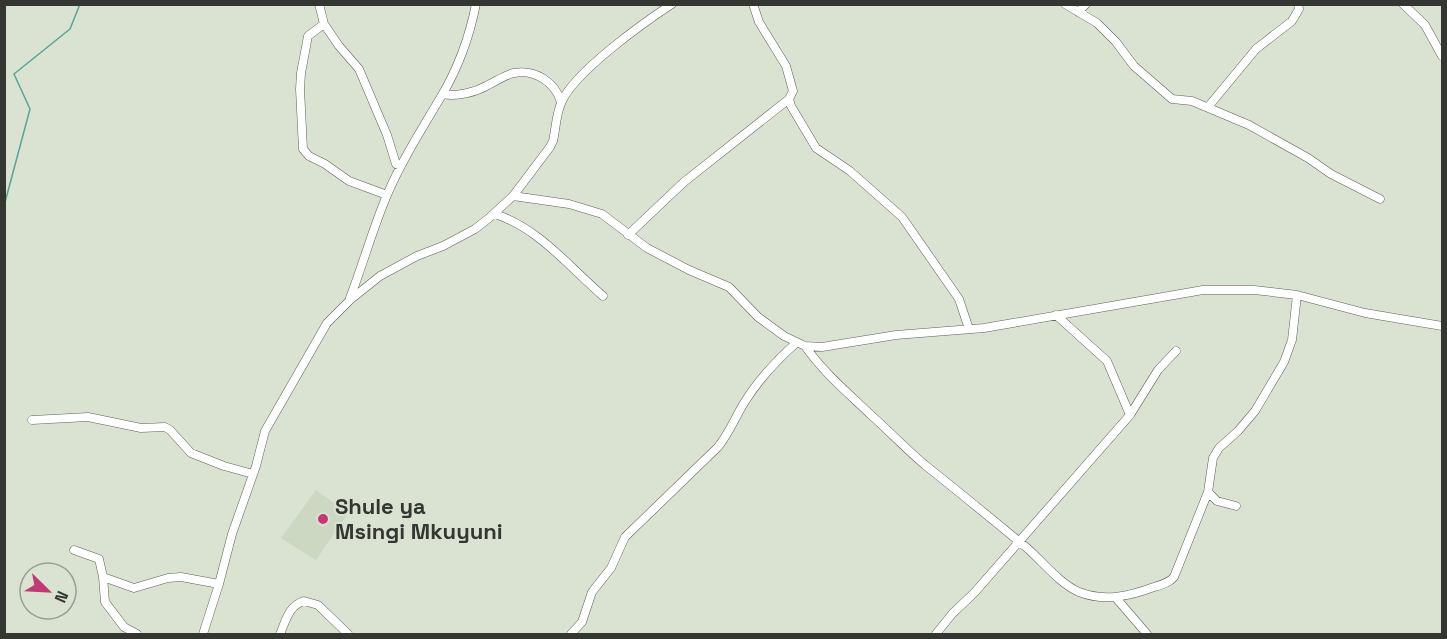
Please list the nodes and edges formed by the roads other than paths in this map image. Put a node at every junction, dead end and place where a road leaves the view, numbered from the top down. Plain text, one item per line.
1 (319, 4) edge
2 (476, 4) edge
3 (672, 4) edge
4 (753, 4) edge
5 (1065, 4) edge
6 (1086, 4) edge
7 (1298, 4) edge
8 (1403, 4) edge
9 (1078, 12) junction
10 (324, 24) junction
11 (1443, 56) edge
12 (443, 94) junction
13 (789, 99) junction
14 (561, 102) junction
15 (1208, 107) junction
16 (401, 166) junction
17 (387, 195) junction
18 (513, 196) junction
19 (1380, 199) dead end
20 (495, 214) junction
21 (628, 235) junction
22 (1297, 295) junction
23 (603, 296) dead end
24 (350, 300) junction
25 (1056, 315) junction
26 (1443, 326) edge
27 (969, 329) junction
28 (796, 343) junction
29 (805, 346) junction
30 (1176, 351) dead end
31 (1130, 416) junction
32 (32, 420) dead end
33 (253, 474) junction
34 (1208, 492) junction
35 (1236, 506) dead end
36 (1018, 541) junction
37 (74, 550) dead end
38 (103, 577) junction
39 (219, 584) junction
40 (1116, 598) junction
41 (137, 634) edge
42 (203, 634) edge
43 (281, 634) edge
44 (348, 634) edge
45 (571, 634) edge
46 (936, 634) edge
47 (1147, 634) edge

1 - 10 street
2 - 12 street
3 - 14 street
4 - 13 street
5 - 9 street
6 - 9 street
7 - 15 street
8 - 11 street
9 - 15 street
10 - 16 street
10 - 17 street
12 - 14 street
12 - 16 street
13 - 21 street
13 - 27 street
14 - 18 street
15 - 19 street
16 - 17 street
17 - 24 street
18 - 20 street
18 - 21 street
20 - 23 street
20 - 24 street
21 - 28 street
22 - 25 street
22 - 26 street
22 - 34 street
24 - 33 street
25 - 27 street
25 - 31 street
27 - 29 street
28 - 29 street
28 - 45 street
29 - 36 street
30 - 31 street
31 - 36 street
32 - 33 street
33 - 39 street
34 - 35 street
34 - 40 street
36 - 40 street
36 - 46 street
37 - 38 street
38 - 39 street
38 - 41 street
39 - 42 street
40 - 47 street
43 - 44 street

